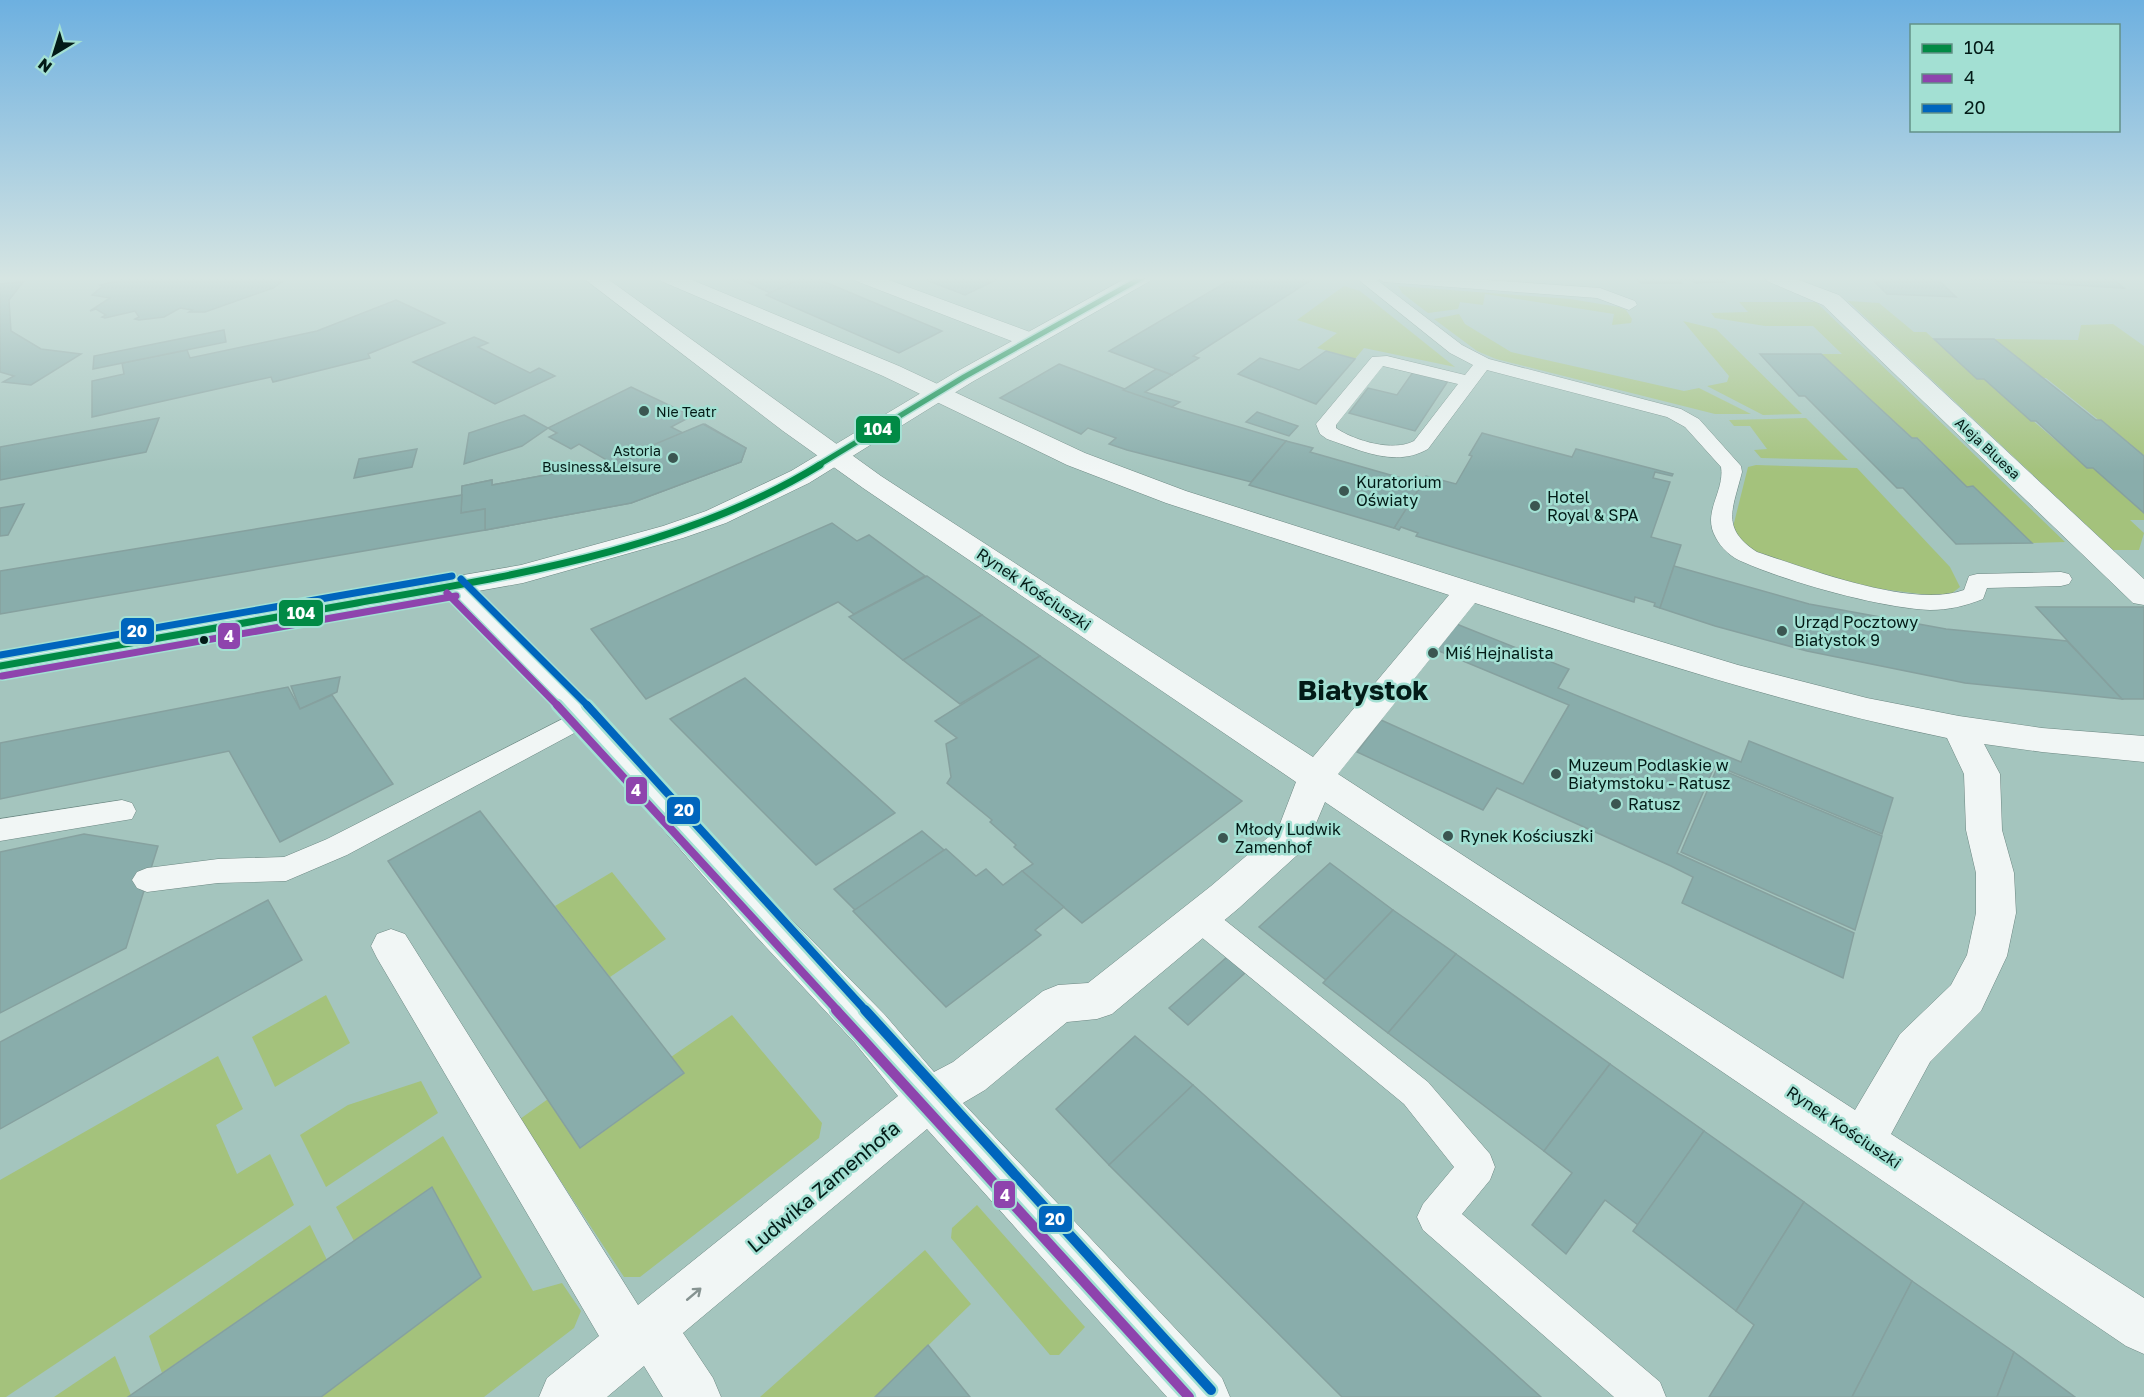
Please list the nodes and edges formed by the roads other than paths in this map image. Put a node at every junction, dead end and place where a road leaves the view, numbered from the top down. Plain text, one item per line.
1 (680, 342) edge
2 (820, 342) edge
3 (1026, 342) edge
4 (1447, 342) edge
5 (1885, 342) edge
6 (1483, 363) junction
7 (1469, 381) junction
8 (939, 393) junction
9 (836, 456) junction
10 (2061, 579) dead end
11 (454, 586) junction
12 (1469, 591) junction
13 (2144, 596) edge
14 (0, 666) edge
15 (584, 717) junction
16 (1959, 728) junction
17 (2144, 749) edge
18 (1316, 777) junction
19 (122, 811) dead end
20 (0, 830) edge
21 (147, 880) dead end
22 (1212, 908) junction
23 (391, 946) dead end
24 (929, 1099) junction
25 (1863, 1140) junction
26 (2144, 1328) edge
27 (642, 1336) junction
28 (567, 1397) edge
29 (694, 1397) edge
30 (1203, 1397) edge
31 (1645, 1397) edge

1 - 9 street, Rynek Kościuszki
2 - 8 street
3 - 8 street
4 - 6 lane
5 - 13 street, Aleja Bluesa
6 - 7 lane
6 - 10 lane
7 - 7 lane
8 - 9 street
8 - 12 street
9 - 11 street
9 - 18 street, Rynek Kościuszki
11 - 14 street
11 - 15 street
12 - 16 street
12 - 18 street, Ludwika Zamenhofa
15 - 21 lane
15 - 24 street
16 - 17 street
16 - 25 street
18 - 22 street, Ludwika Zamenhofa
18 - 25 street, Rynek Kościuszki
19 - 20 lane
22 - 24 street, Ludwika Zamenhofa
22 - 31 lane
23 - 27 street
27 -> 24 street, Ludwika Zamenhofa
24 - 30 street
25 - 26 street, Rynek Kościuszki
27 - 28 street, Ludwika Zamenhofa
27 - 29 street

